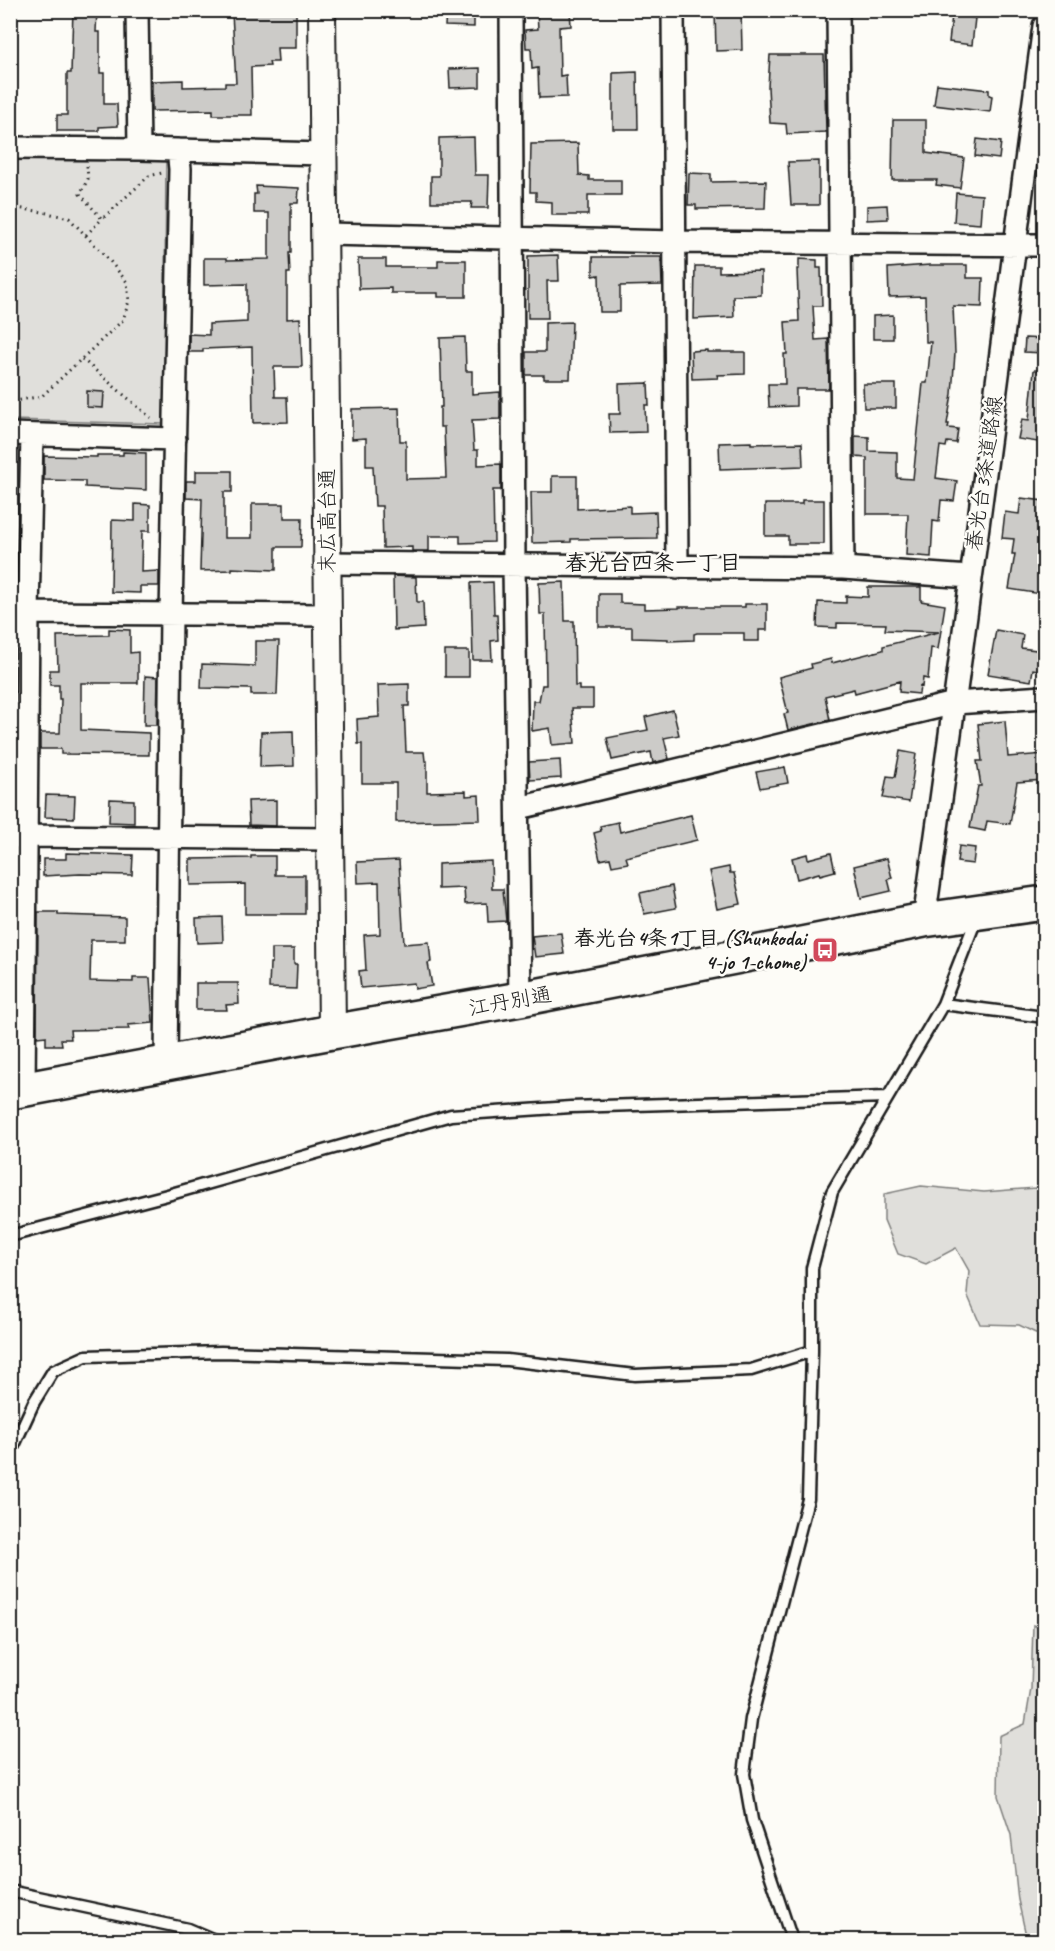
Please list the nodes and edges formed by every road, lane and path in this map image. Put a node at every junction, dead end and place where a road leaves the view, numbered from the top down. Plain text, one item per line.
1 (137, 10) edge
2 (322, 10) edge
3 (511, 10) edge
4 (674, 10) edge
5 (838, 10) edge
6 (1044, 26) edge
7 (10, 148) edge
8 (139, 149) junction
9 (87, 150) junction
10 (323, 153) junction
11 (179, 160) junction
12 (10, 207) edge
13 (102, 219) junction
14 (326, 234) junction
15 (86, 235) junction
16 (514, 237) junction
17 (676, 242) junction
18 (839, 243) junction
19 (1015, 244) junction
20 (1044, 245) edge
21 (82, 359) junction
22 (10, 402) edge
23 (175, 431) junction
24 (10, 434) edge
25 (32, 436) junction
26 (327, 563) junction
27 (514, 566) junction
28 (677, 567) junction
29 (843, 568) junction
30 (970, 577) junction
31 (28, 613) junction
32 (171, 615) junction
33 (329, 615) junction
34 (1044, 697) edge
35 (956, 703) junction
36 (519, 808) junction
37 (18, 837) edge
38 (170, 837) junction
39 (331, 839) junction
40 (1044, 903) edge
41 (980, 911) junction
42 (924, 920) junction
43 (520, 999) junction
44 (943, 1004) junction
45 (1044, 1017) edge
46 (332, 1032) junction
47 (166, 1063) junction
48 (17, 1091) edge
49 (886, 1097) junction
50 (10, 1236) edge
51 (812, 1351) junction
52 (10, 1454) edge
53 (10, 1890) edge
54 (214, 1941) edge
55 (792, 1941) edge

1 - 8 street
2 - 10 street, 末広高台通
3 - 16 street
4 - 17 street
5 - 18 street
6 - 19 street, 春光台3条道路線
7 - 9 street
8 - 9 street
8 - 11 street
9 - 13 path
10 - 11 street
10 - 14 street, 末広高台通
11 - 13 path
11 - 23 street
12 - 15 path
13 - 15 path
14 - 16 street
14 - 26 street, 末広高台通
15 - 21 path
16 - 17 street
16 - 27 street
17 - 18 street
17 - 28 street
18 - 19 street
18 - 29 street
19 - 20 street
19 - 30 street, 春光台3条道路線
21 - 22 path
21 - 23 path
23 - 25 street
23 - 32 street
24 - 25 street
25 - 31 street
26 - 27 street
26 - 33 street, 末広高台通
27 - 28 street
27 - 36 street
28 - 29 street
29 - 30 street
30 - 35 street, 春光台3条道路線
31 - 32 street
31 - 37 street
32 - 33 street
32 - 38 street
33 - 39 street, 末広高台通
34 - 35 street
35 - 36 street
35 - 42 street, 春光台3条道路線
36 - 43 street
37 - 38 street
37 - 48 street
38 - 39 street
38 - 47 street
39 - 46 street, 末広高台通
40 - 41 main road, 江丹別通
41 - 42 main road, 江丹別通
41 - 44 lane
42 - 43 main road, 江丹別通
43 - 46 main road, 江丹別通
44 - 45 lane
44 - 49 lane
46 - 47 main road, 江丹別通
47 - 48 main road, 江丹別通
49 - 50 lane
49 - 51 lane
51 - 52 lane
51 - 55 lane
53 - 54 lane

